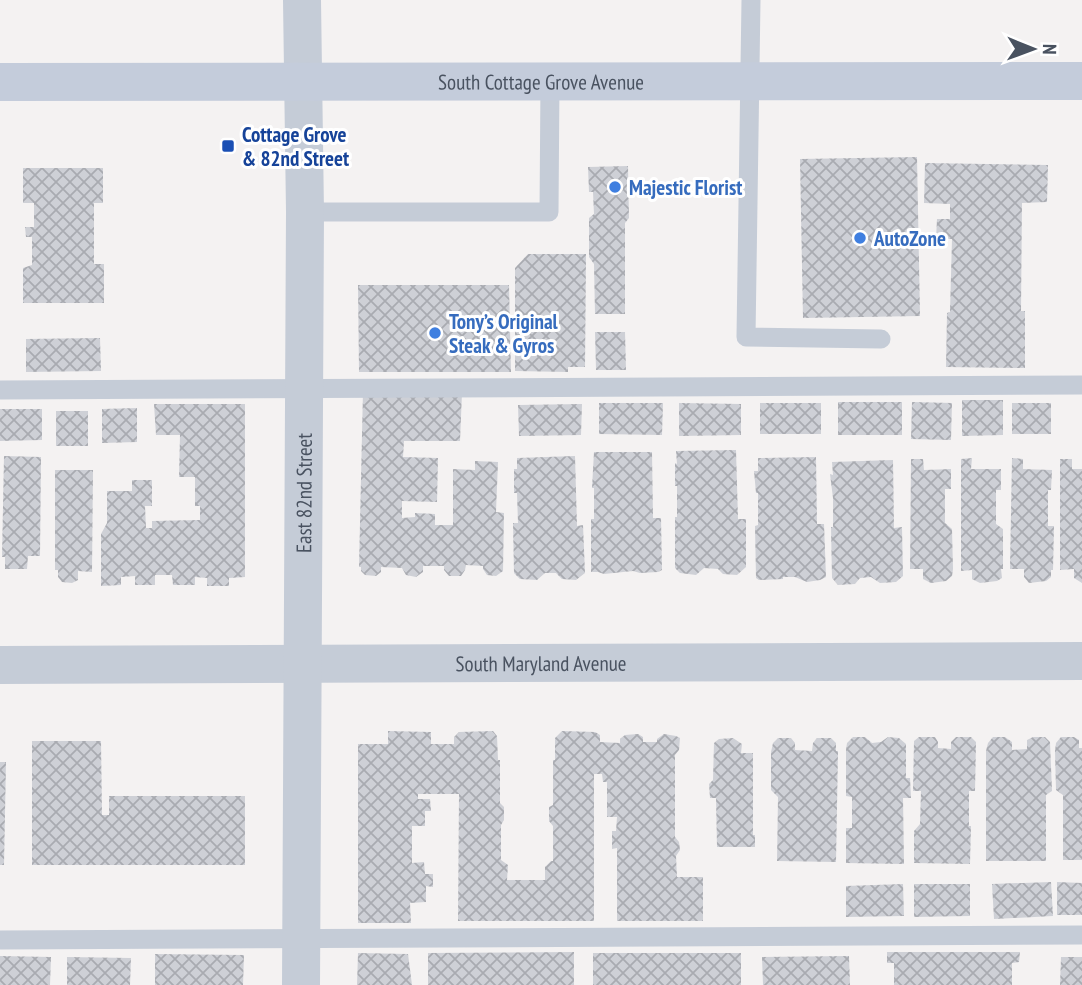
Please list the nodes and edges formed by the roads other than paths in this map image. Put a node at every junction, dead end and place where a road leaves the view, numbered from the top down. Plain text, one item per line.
1 (302, 0) edge
2 (751, 0) edge
3 (303, 80) junction
4 (550, 80) junction
5 (750, 80) junction
6 (1082, 80) edge
7 (0, 82) edge
8 (305, 212) junction
9 (881, 339) dead end
10 (1082, 385) edge
11 (305, 389) junction
12 (0, 390) edge
13 (1082, 661) edge
14 (303, 663) junction
15 (0, 665) edge
16 (1082, 935) edge
17 (302, 939) junction
18 (0, 940) edge
19 (302, 985) edge

1 - 3 street, East 82nd Street
2 - 5 lane
3 - 4 main road, South Cottage Grove Avenue
3 - 7 main road, South Cottage Grove Avenue
3 - 8 street, East 82nd Street
4 - 5 main road, South Cottage Grove Avenue
4 - 8 lane
5 - 6 main road, South Cottage Grove Avenue
5 - 9 lane
8 - 11 street, East 82nd Street
10 - 11 lane
11 - 12 lane
11 - 14 street, East 82nd Street
13 - 14 street, South Maryland Avenue
14 - 15 street, South Maryland Avenue
14 - 17 street, East 82nd Street
16 - 17 lane
17 - 18 lane
17 - 19 street, East 82nd Street

